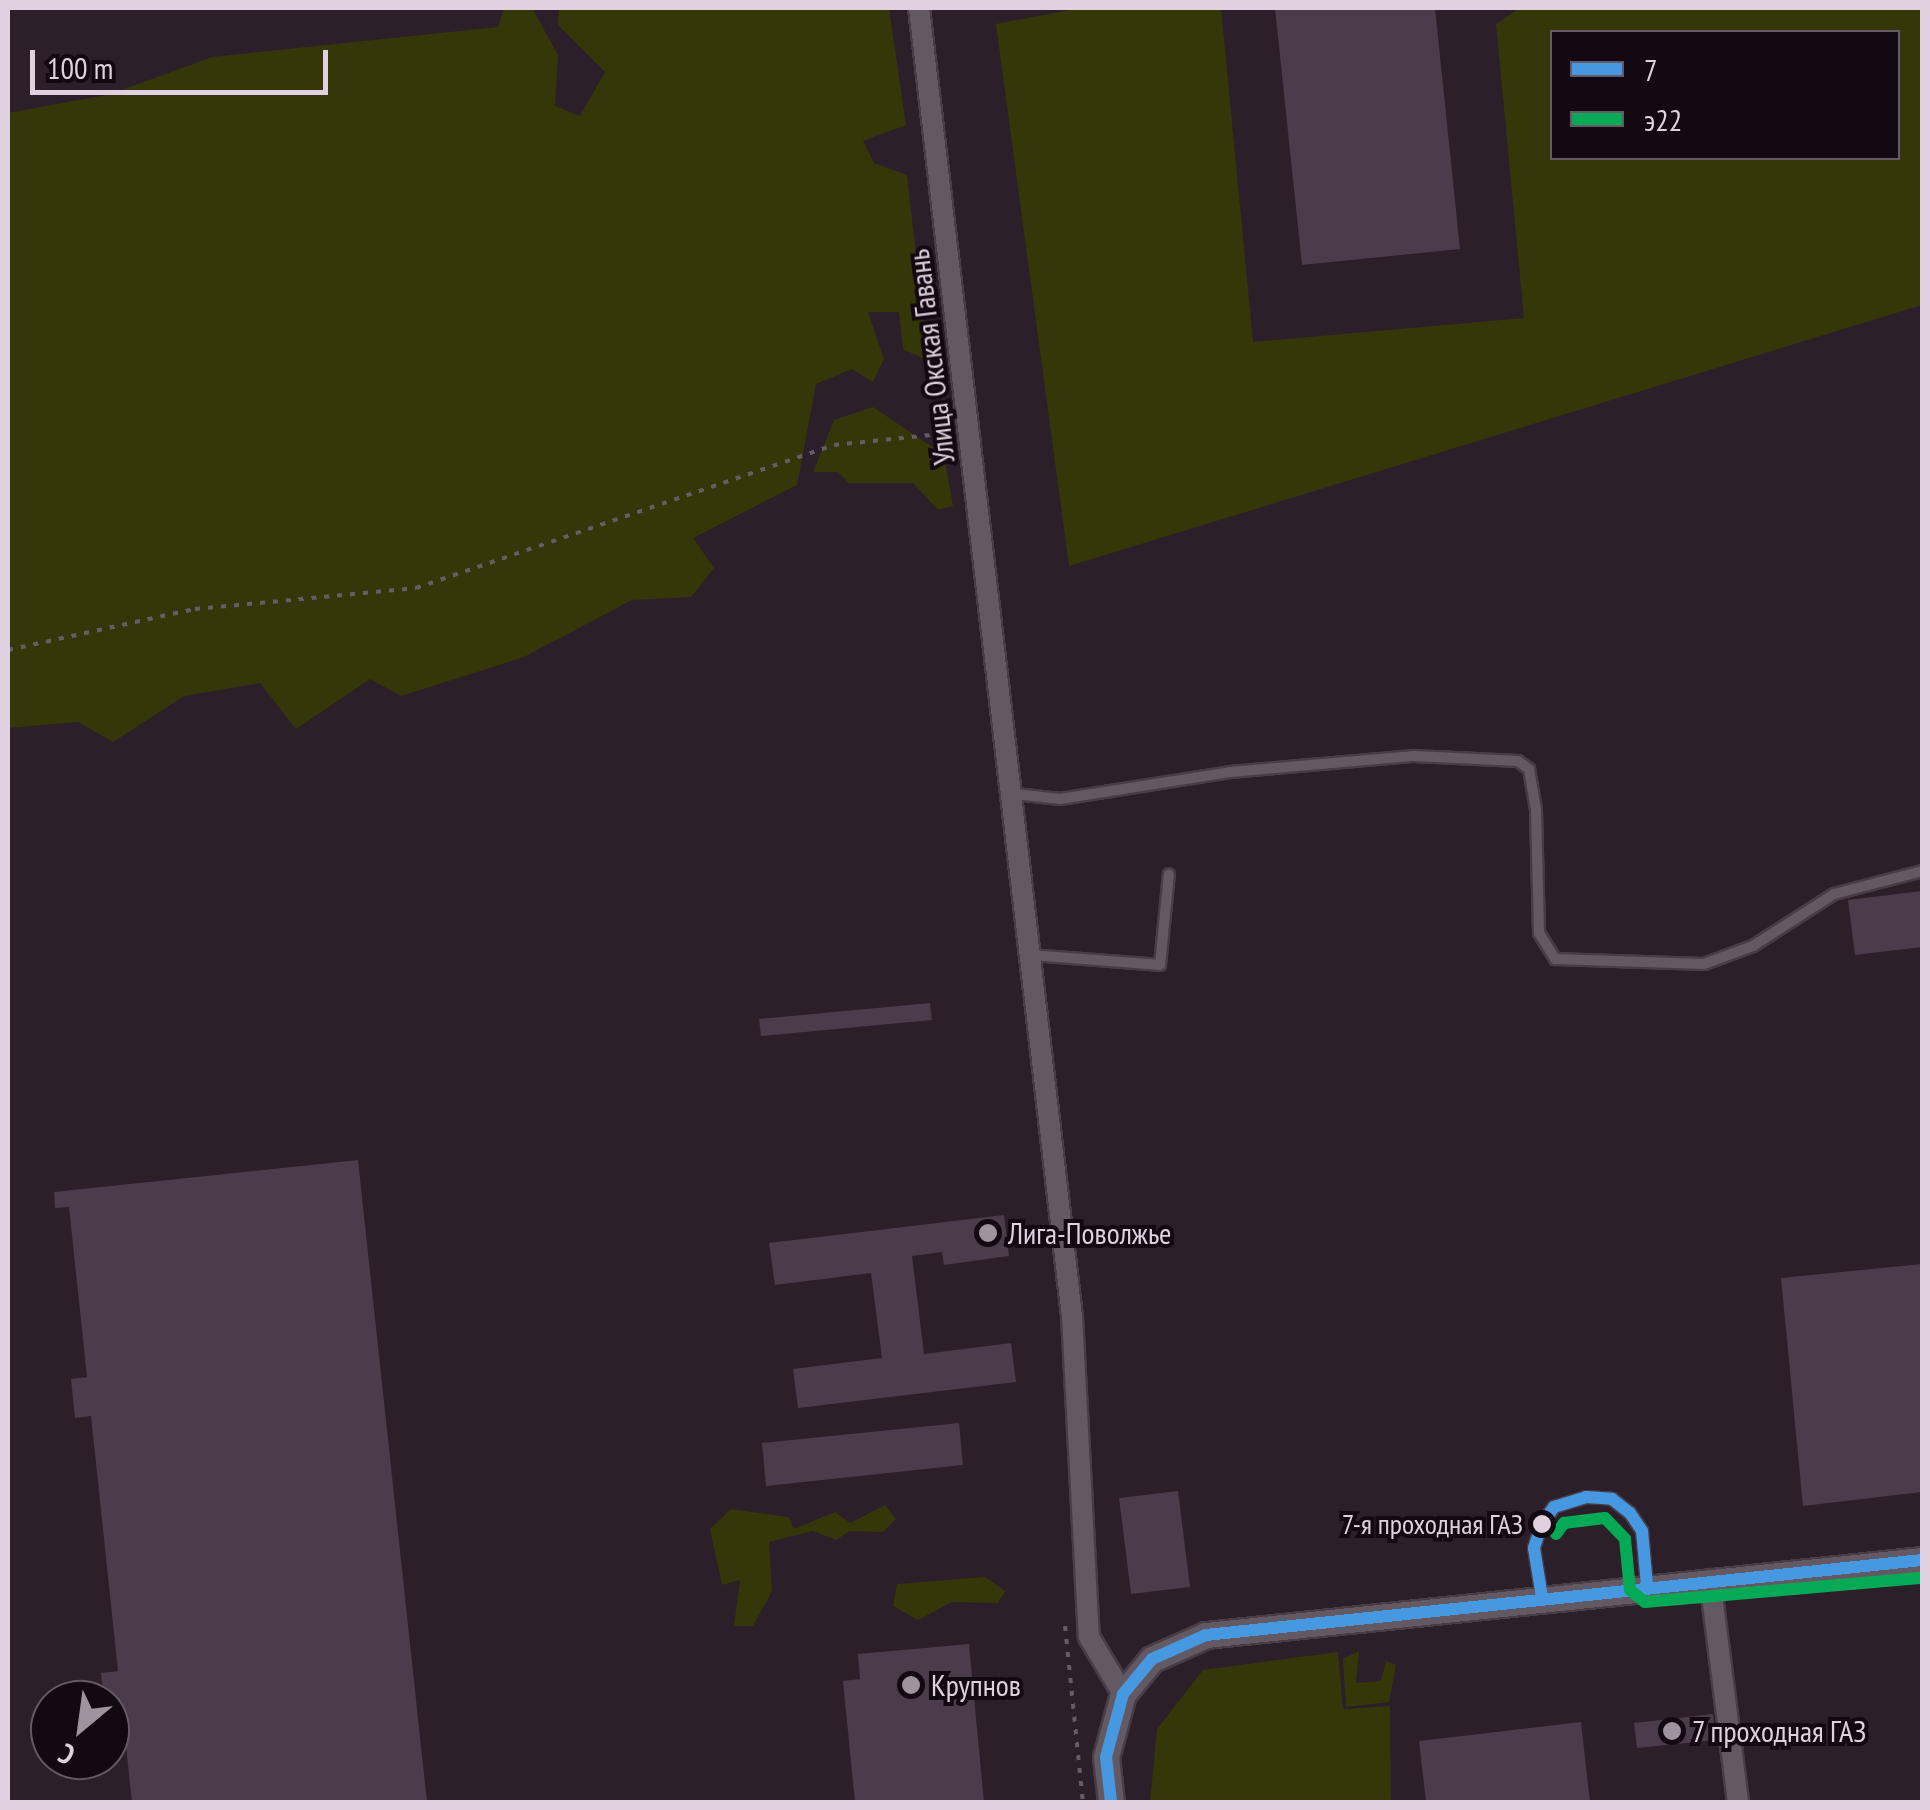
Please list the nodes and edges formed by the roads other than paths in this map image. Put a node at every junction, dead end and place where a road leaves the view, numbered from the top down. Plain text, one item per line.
1 (919, 8) edge
2 (1016, 794) junction
3 (1922, 871) edge
4 (1170, 874) dead end
5 (1031, 955) junction
6 (1922, 1560) edge
7 (1710, 1580) junction
8 (1647, 1585) junction
9 (1542, 1596) junction
10 (1123, 1694) junction
11 (1111, 1802) edge
12 (1738, 1802) edge

1 - 2 street, Улица Окская Гавань
2 - 3 lane
2 - 5 street, Улица Окская Гавань
4 - 5 lane
5 - 10 street, Улица Окская Гавань
6 - 7 street
7 - 8 street
7 - 12 street
8 - 9 street
8 - 9 lane
9 - 10 street
10 - 11 street

